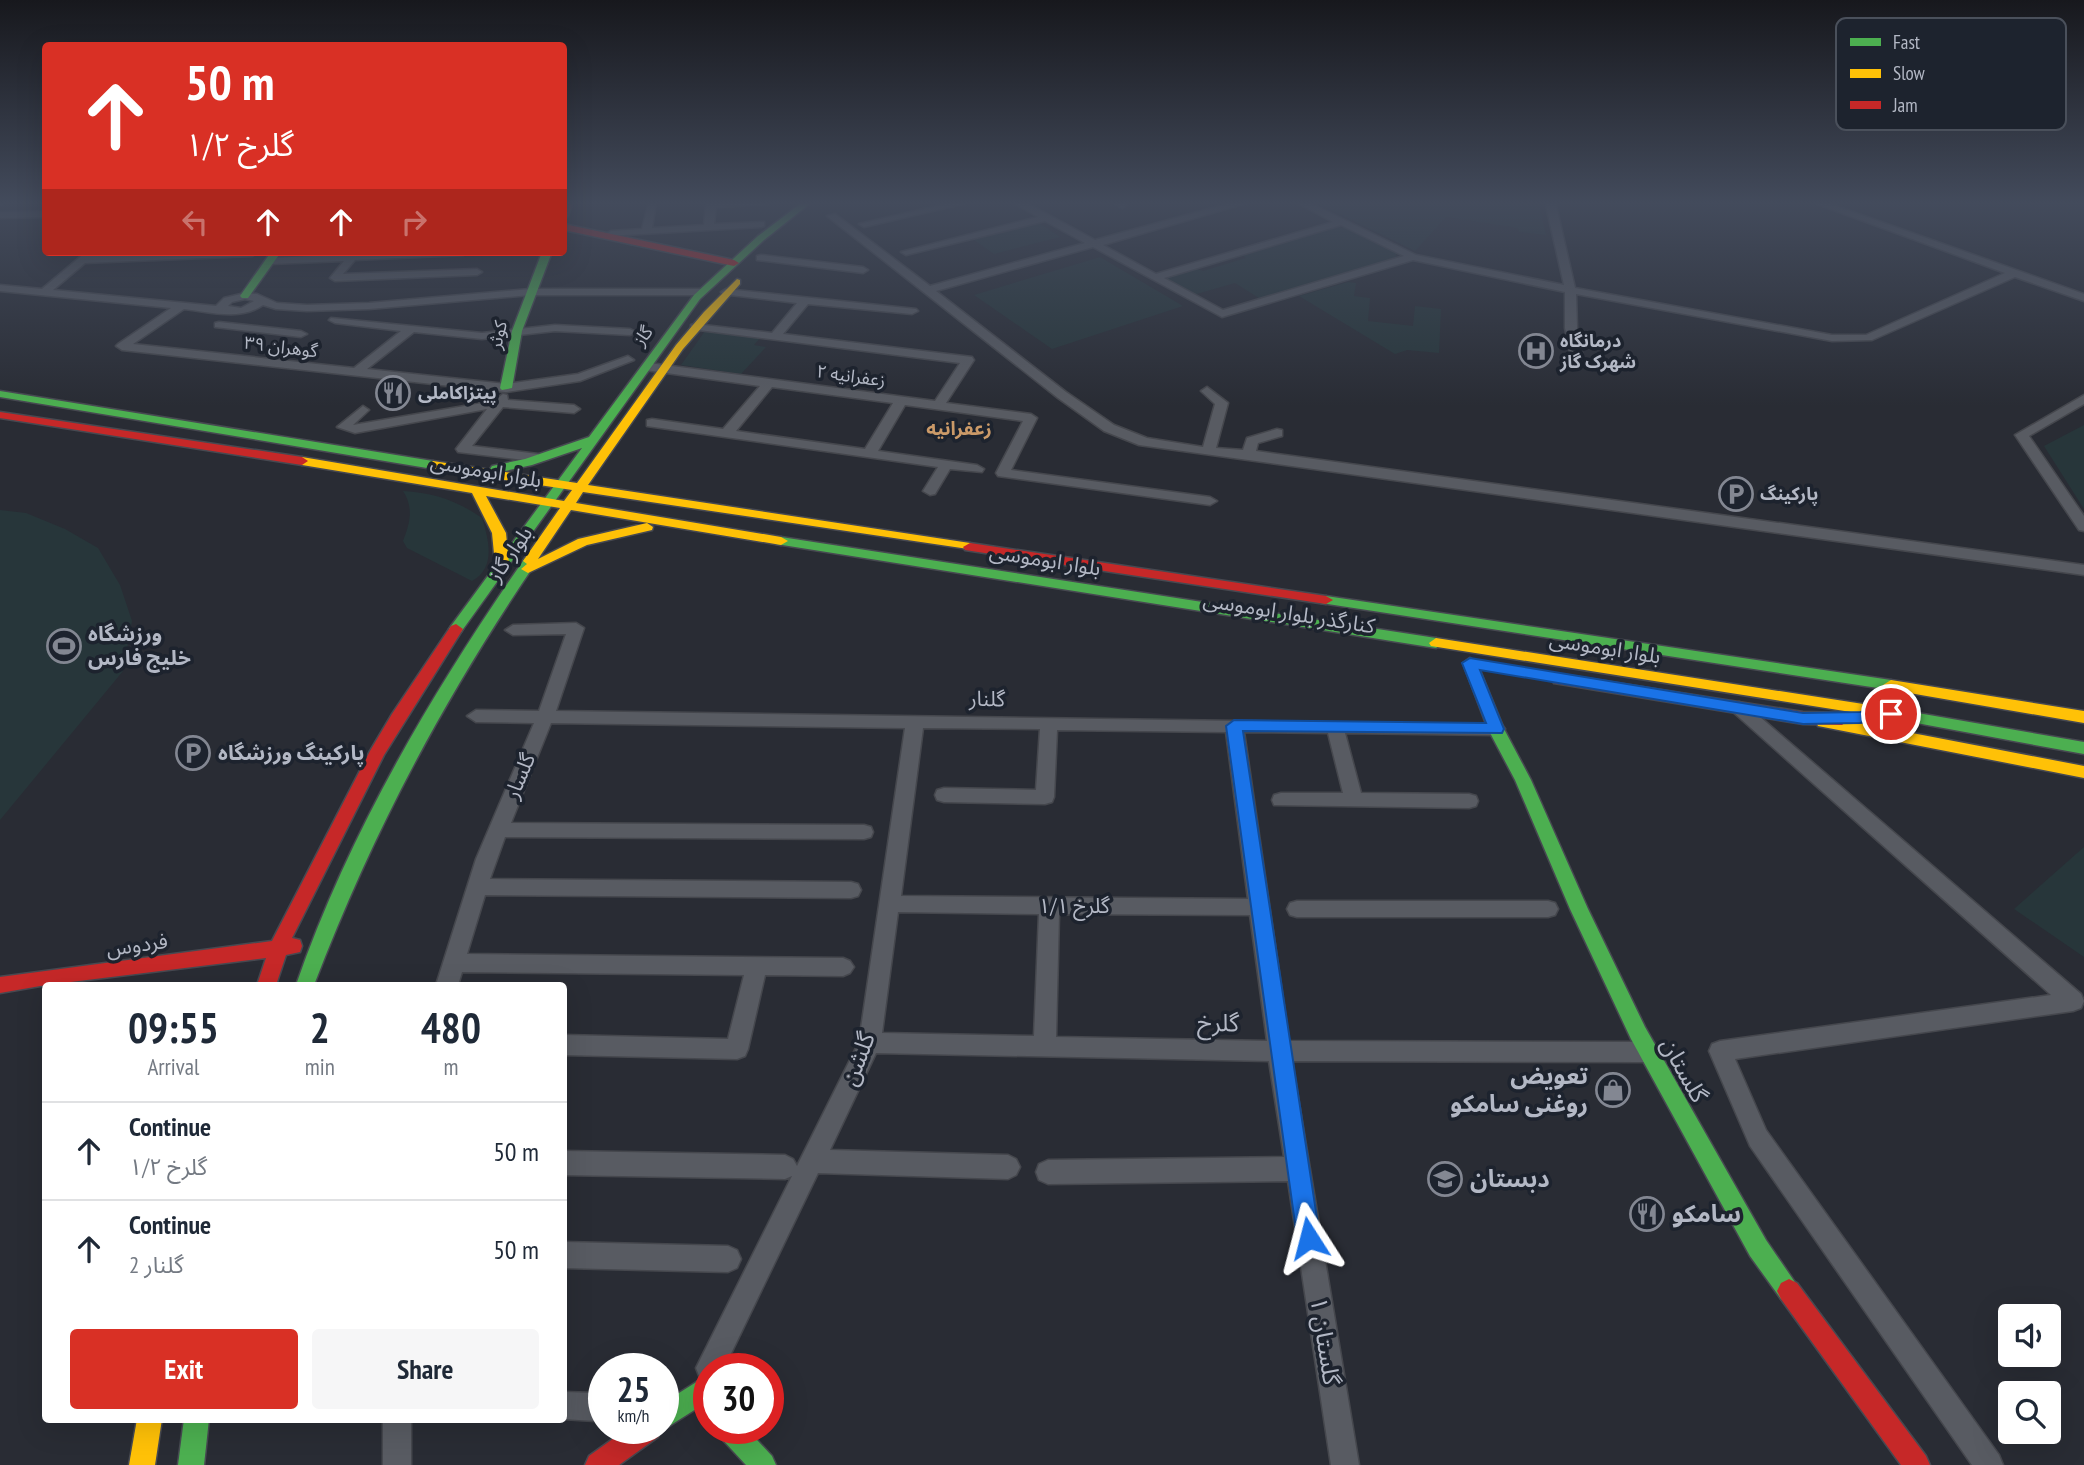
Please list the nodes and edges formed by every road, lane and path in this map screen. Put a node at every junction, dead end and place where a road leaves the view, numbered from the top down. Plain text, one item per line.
1 (71, 269) edge
2 (264, 269) edge
3 (342, 269) edge
4 (540, 269) edge
5 (728, 269) edge
6 (749, 269) edge
7 (858, 269) edge
8 (904, 269) edge
9 (1000, 269) edge
10 (1138, 269) edge
11 (1182, 269) edge
12 (1372, 269) edge
13 (1472, 269) edge
14 (1565, 269) edge
15 (2000, 269) edge
16 (863, 270) dead end
17 (477, 272) dead end
18 (2013, 274) junction
19 (1153, 278) junction
20 (0, 288) edge
21 (928, 289) junction
22 (1570, 290) junction
23 (44, 292) junction
24 (530, 292) junction
25 (702, 292) junction
26 (726, 292) junction
27 (2084, 298) edge
28 (804, 301) junction
29 (240, 304) junction
30 (180, 307) junction
31 (307, 308) junction
32 (270, 311) junction
33 (912, 311) dead end
34 (335, 320) dead end
35 (219, 325) dead end
36 (695, 327) junction
37 (412, 328) junction
38 (255, 329) junction
39 (517, 331) junction
40 (631, 332) dead end
41 (301, 334) dead end
42 (775, 337) junction
43 (1576, 353) dead end
44 (628, 360) dead end
45 (645, 366) junction
46 (665, 368) junction
47 (355, 373) junction
48 (769, 383) junction
49 (1207, 391) dead end
50 (0, 394) edge
51 (504, 395) junction
52 (2084, 399) edge
53 (901, 401) junction
54 (938, 406) junction
55 (574, 409) dead end
56 (363, 410) dead end
57 (0, 415) edge
58 (652, 423) dead end
59 (727, 433) junction
60 (1277, 433) dead end
61 (592, 440) junction
62 (609, 447) junction
63 (1208, 452) junction
64 (869, 454) junction
65 (1248, 454) junction
66 (533, 457) dead end
67 (946, 465) junction
68 (611, 466) dead end
69 (977, 469) dead end
70 (483, 471) junction
71 (623, 479) dead end
72 (559, 485) junction
73 (581, 488) junction
74 (477, 490) junction
75 (930, 491) dead end
76 (656, 498) junction
77 (1210, 501) dead end
78 (546, 503) junction
79 (568, 507) junction
80 (680, 525) junction
81 (2084, 527) edge
82 (912, 561) junction
83 (502, 564) junction
84 (2084, 570) edge
85 (524, 571) junction
86 (940, 579) junction
87 (1100, 590) junction
88 (1141, 611) junction
89 (513, 629) dead end
90 (1470, 663) junction
91 (1739, 708) junction
92 (1891, 714) junction
93 (546, 715) junction
94 (476, 716) dead end
95 (2084, 717) edge
96 (1803, 718) junction
97 (915, 721) junction
98 (1049, 723) junction
99 (1234, 726) junction
100 (1335, 727) junction
101 (1496, 729) junction
102 (2084, 748) edge
103 (2084, 772) edge
104 (944, 795) dead end
105 (1281, 800) dead end
106 (1354, 800) junction
107 (1469, 801) dead end
108 (498, 830) junction
109 (864, 832) dead end
110 (477, 887) junction
111 (852, 890) dead end
112 (888, 904) junction
113 (1049, 905) junction
114 (1259, 907) junction
115 (1297, 909) dead end
116 (1548, 909) dead end
117 (318, 945) junction
118 (279, 946) junction
119 (452, 963) junction
120 (756, 967) junction
121 (843, 967) dead end
122 (268, 982) edge
123 (305, 982) edge
124 (448, 982) edge
125 (0, 985) edge
126 (2079, 1005) edge
127 (870, 1043) junction
128 (567, 1045) edge
129 (1045, 1046) junction
130 (1279, 1051) junction
131 (1648, 1052) junction
132 (812, 1161) junction
133 (567, 1163) edge
134 (785, 1167) dead end
135 (1009, 1167) dead end
136 (1298, 1169) junction
137 (1048, 1172) dead end
138 (567, 1255) edge
139 (728, 1259) dead end
140 (721, 1353) edge
141 (693, 1395) edge
142 (567, 1406) edge
143 (679, 1406) edge
144 (588, 1407) edge
145 (149, 1423) edge
146 (196, 1423) edge
147 (397, 1423) edge
148 (627, 1444) edge
149 (743, 1444) edge
150 (142, 1465) edge
151 (191, 1465) edge
152 (397, 1465) edge
153 (598, 1465) edge
154 (762, 1465) edge
155 (1345, 1465) edge
156 (1917, 1465) edge
157 (1989, 1465) edge

1 - 23 street
2 - 29 main road
3 - 17 street
4 - 24 main road, کوثر
5 - 25 main road, گاز
6 - 26 main road, بلوار گاز
7 - 16 street
8 - 21 street
9 - 21 street
10 - 19 street
11 - 19 street
12 - 19 street
13 - 22 street
14 - 22 street
15 - 18 street
18 - 22 street
18 - 27 street
20 - 23 street
21 - 63 street
22 - 43 street
23 - 30 street
24 - 25 street
24 - 31 street
24 - 39 main road, کوثر
25 - 45 main road, گاز
26 - 28 street
26 - 36 main road, بلوار گاز
28 - 33 street
28 - 42 street
29 - 30 street
29 - 31 street
29 - 32 street
30 - 47 street, گوهران ۳۹
31 - 32 street
32 - 38 street
34 - 37 street
35 - 38 street
36 - 42 street
36 - 46 main road, بلوار گاز
37 - 39 street
37 - 47 street
38 - 41 street
39 - 40 street
39 - 51 main road, کوثر
42 - 54 street
44 - 51 street
45 - 46 street, زعفرانیه ۲
45 - 61 main road, گاز
46 - 48 street, زعفرانیه ۲
46 - 62 main road, بلوار گاز
47 - 51 street, گوهران ۳۹
48 - 53 street, زعفرانیه ۲
48 - 59 street
49 - 63 street
50 - 70 main road, بلوار ابوموسی
51 - 55 street
51 - 56 street
51 - 66 street
52 - 81 street
53 - 54 street, زعفرانیه ۲
53 - 64 street
54 - 77 street, زعفرانیه ۲
57 - 74 main road, بلوار ابوموسی
58 - 59 street
59 - 64 street
60 - 65 street
61 - 70 main road
61 - 72 main road, گاز
62 - 68 main road
62 - 73 main road, بلوار گاز
63 - 65 street
64 - 67 street
65 - 84 street
67 - 69 street
67 - 75 street
70 - 72 main road, بلوار ابوموسی
71 - 76 main road
72 - 73 main road, بلوار ابوموسی
72 - 78 main road, بلوار گاز
73 - 76 main road, بلوار ابوموسی
73 - 79 main road, بلوار گاز
74 - 78 main road, بلوار ابوموسی
74 - 83 main road
76 - 95 main road, بلوار ابوموسی
78 - 79 main road, بلوار ابوموسی
78 - 83 main road, بلوار گاز
79 - 80 main road, بلوار ابوموسی
79 - 85 main road, بلوار گاز
80 - 82 main road, بلوار ابوموسی
80 - 85 main road
80 - 86 main road, کنارگذر بلوار ابوموسی
82 - 86 main road
82 - 87 main road, بلوار ابوموسی
83 - 118 main road, بلوار گاز
85 - 117 main road, بلوار گاز
86 - 88 main road, کنارگذر بلوار ابوموسی
87 - 88 main road
87 - 92 main road, بلوار ابوموسی
88 - 90 main road, کنارگذر بلوار ابوموسی
89 - 93 street, گلسار
90 - 91 main road, کنارگذر بلوار ابوموسی
90 - 101 main road, گلستان
91 - 96 main road, کنارگذر بلوار ابوموسی
91 - 126 street
92 - 96 main road, کنارگذر بلوار ابوموسی
92 - 102 main road, بلوار ابوموسی
93 - 94 street, گلنار
93 - 97 street, گلنار
93 - 108 street, گلسار
96 - 103 main road
97 - 98 street, گلنار
97 - 112 street, گلشن
98 - 99 street, گلنار
98 - 104 street
99 - 100 street, گلنار
99 - 114 street, گلستان ۱
100 - 101 street, گلنار
100 - 106 street
101 - 131 main road, گلستان
105 - 106 street
106 - 107 street
108 - 109 street
108 - 110 street, گلسار
110 - 111 street
110 - 119 street, گلسار
112 - 113 street, گلرخ ۱/۱
112 - 127 street, گلشن
113 - 114 street, گلرخ ۱/۱
113 - 129 street
114 - 130 street, گلستان ۱
115 - 116 street
117 - 118 main road, فردوس
117 - 123 main road, بلوار گاز
118 - 122 main road, بلوار گاز
118 - 125 main road, فردوس
119 - 120 street
119 - 124 street, گلسار
120 - 121 street
120 - 128 street
126 - 157 street
127 - 129 street, گلرخ
127 - 132 street, گلشن
129 - 130 street, گلرخ
130 - 131 street, گلرخ
130 - 136 street, گلستان ۱
131 - 156 main road, گلستان
132 - 135 street
132 - 140 street, گلشن
133 - 134 street
136 - 137 street
136 - 155 street, گلستان ۱
138 - 139 street
141 - 143 main road
142 - 144 street
145 - 150 main road
146 - 151 main road
147 - 152 street
148 - 153 main road
149 - 154 main road

